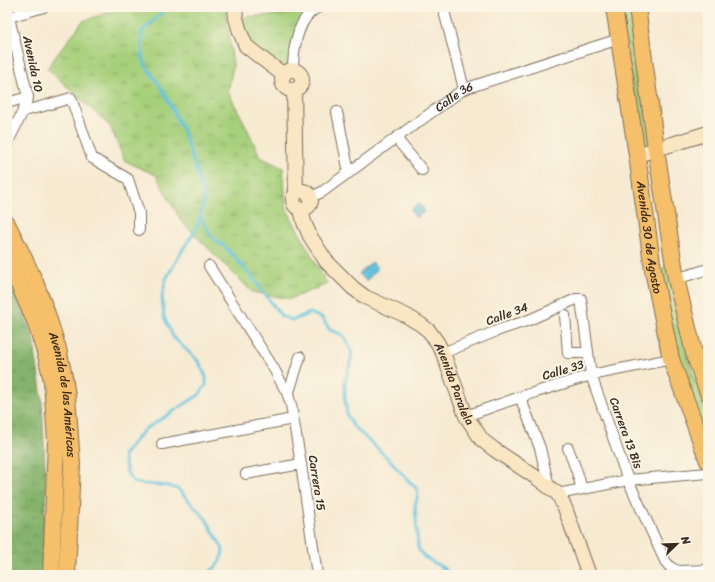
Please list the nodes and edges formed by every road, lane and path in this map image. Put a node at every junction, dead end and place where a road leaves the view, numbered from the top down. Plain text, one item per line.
1 (44, 7) edge
2 (234, 7) edge
3 (319, 7) edge
4 (443, 7) edge
5 (614, 7) edge
6 (637, 7) edge
7 (8, 13) edge
8 (619, 39) junction
9 (288, 73) junction
10 (464, 89) junction
11 (28, 97) junction
12 (7, 103) edge
13 (23, 111) junction
14 (337, 112) dead end
15 (708, 133) edge
16 (396, 138) junction
17 (7, 144) edge
18 (656, 149) junction
19 (637, 155) junction
20 (422, 170) dead end
21 (349, 173) junction
22 (296, 194) junction
23 (310, 197) junction
24 (301, 209) junction
25 (7, 224) edge
26 (139, 230) dead end
27 (7, 258) edge
28 (209, 266) dead end
29 (708, 269) edge
30 (676, 279) junction
31 (581, 299) joint
32 (565, 315) dead end
33 (443, 353) junction
34 (588, 353) junction
35 (300, 357) dead end
36 (671, 359) junction
37 (591, 375) junction
38 (708, 393) edge
39 (288, 395) junction
40 (520, 396) junction
41 (466, 416) junction
42 (293, 419) junction
43 (162, 444) dead end
44 (568, 448) dead end
45 (708, 461) edge
46 (301, 464) junction
47 (708, 473) edge
48 (246, 474) dead end
49 (628, 480) junction
50 (582, 489) junction
51 (554, 491) junction
52 (708, 570) edge
53 (51, 575) edge
54 (67, 575) edge
55 (317, 575) edge
56 (589, 575) edge

1 - 7 street
2 - 9 main road
3 - 9 street
4 - 10 street
5 - 8 main road, Avenida 30 de Agosto
6 - 18 main road, Avenida 30 de Agosto
7 - 11 street, Avenida 10
8 - 10 street, Calle 36
8 - 19 main road, Avenida 30 de Agosto
9 - 22 main road
10 - 16 street, Calle 36
11 - 12 street
11 - 13 street, Avenida 10
13 - 17 street, Avenida 10
13 - 26 street
14 - 21 street
15 - 18 main road
16 - 20 street
16 - 21 street, Calle 36
18 - 19 main road
18 - 30 main road, Avenida 30 de Agosto
19 - 36 main road, Avenida 30 de Agosto
21 - 23 street, Calle 36
22 - 23 main road
22 - 24 main road
23 - 24 main road
24 - 33 main road, Avenida Paralela
25 - 54 main road, Avenida de las Américas
27 - 53 main road, Avenida de las Américas
28 - 39 street, Carrera 15
29 - 30 street
30 - 38 main road, Avenida 30 de Agosto
31 - 33 street, Calle 34
31 - 34 street, Carrera 13 Bis
32 - 34 street
33 - 41 main road, Avenida Paralela
34 - 37 street, Carrera 13 Bis
35 - 39 street
36 - 37 street, Calle 33
36 - 45 main road, Avenida 30 de Agosto
37 - 40 street, Calle 33
37 - 49 street, Carrera 13 Bis
39 - 42 street, Carrera 15
40 - 41 street, Calle 33
40 - 51 street
41 - 51 main road, Avenida Paralela
42 - 43 street
42 - 46 street, Carrera 15
44 - 50 street
46 - 48 street
46 - 55 street, Carrera 15
47 - 49 street
49 - 50 street
49 - 52 street, Carrera 13 Bis
50 - 51 street
51 - 56 main road

